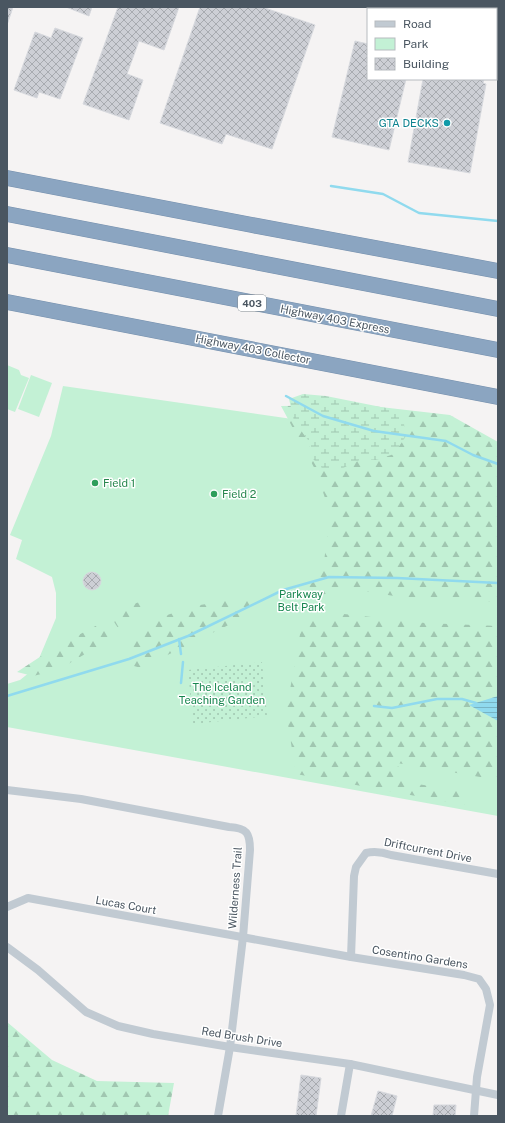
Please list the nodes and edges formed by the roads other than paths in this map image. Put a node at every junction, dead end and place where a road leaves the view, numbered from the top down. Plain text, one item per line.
1 (7, 178) edge
2 (7, 214) edge
3 (7, 255) edge
4 (498, 271) edge
5 (7, 302) edge
6 (498, 309) edge
7 (498, 350) edge
8 (498, 397) edge
9 (7, 790) edge
10 (498, 874) edge
11 (7, 907) edge
12 (243, 937) junction
13 (7, 947) edge
14 (351, 957) junction
15 (230, 1047) junction
16 (350, 1064) junction
17 (476, 1092) junction
18 (498, 1095) edge
19 (218, 1116) edge
20 (341, 1116) edge
21 (474, 1116) edge

1 - 4 highway
2 - 6 highway
3 - 7 highway, Highway 403 Express / 403
5 - 8 highway, Highway 403 Collector
9 - 12 street, Wilderness Trail
10 - 14 street, Driftcurrent Drive
11 - 12 street, Lucas Court
12 - 14 street, Cosentino Gardens
12 - 15 street, Wilderness Trail
13 - 15 street, Red Brush Drive
14 - 17 street, Cosentino Gardens
15 - 16 street, Red Brush Drive
15 - 19 street, Wilderness Trail
16 - 17 street, Red Brush Drive
16 - 20 street
17 - 18 street, Red Brush Drive
17 - 21 street

